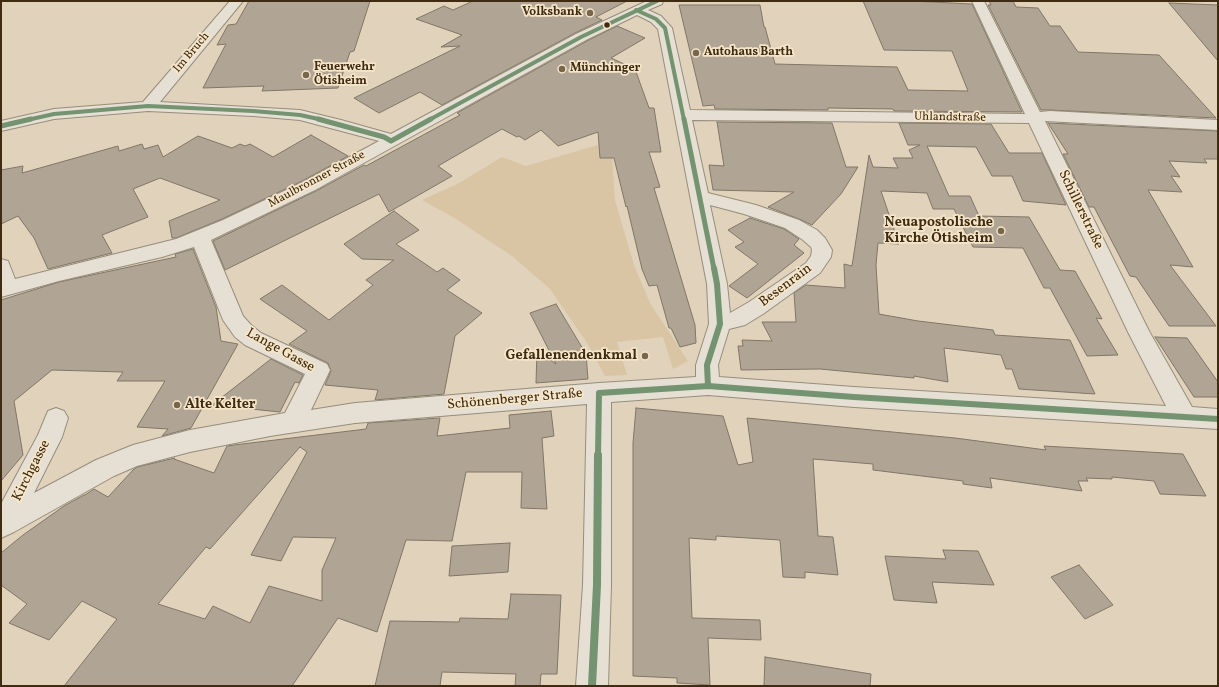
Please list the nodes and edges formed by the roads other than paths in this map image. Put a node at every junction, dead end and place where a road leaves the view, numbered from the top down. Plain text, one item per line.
1 (237, 1) edge
2 (657, 1) edge
3 (978, 1) edge
4 (636, 10) junction
5 (148, 106) junction
6 (682, 115) junction
7 (1035, 118) junction
8 (1218, 125) edge
9 (1, 126) edge
10 (391, 141) junction
11 (700, 197) junction
12 (200, 237) junction
13 (1, 266) edge
14 (2, 290) edge
15 (720, 324) junction
16 (708, 386) junction
17 (599, 393) junction
18 (56, 418) dead end
19 (1185, 418) junction
20 (1218, 419) edge
21 (294, 421) junction
22 (3, 524) edge
23 (592, 686) edge

1 - 5 street, Im Bruch
2 - 4 street, Maulbronner Straße
3 - 7 street, Schillerstraße
4 - 6 street
4 - 10 street, Maulbronner Straße
5 - 9 street
5 - 10 street
6 - 7 street, Uhlandstraße
6 - 11 street
7 - 8 street, Uhlandstraße
7 - 19 street, Schillerstraße
10 - 12 street, Maulbronner Straße
11 - 15 street
11 - 15 street, Besenrain
12 - 14 street, Maulbronner Straße
12 - 21 street, Lange Gasse
13 - 14 street
15 - 16 street
16 - 17 street, Schönenberger Straße
16 - 19 street, Schönenberger Straße
17 - 21 street, Schönenberger Straße
17 - 23 street
18 - 22 street, Kirchgasse
19 - 20 street, Schönenberger Straße
21 - 22 street, Schönenberger Straße

